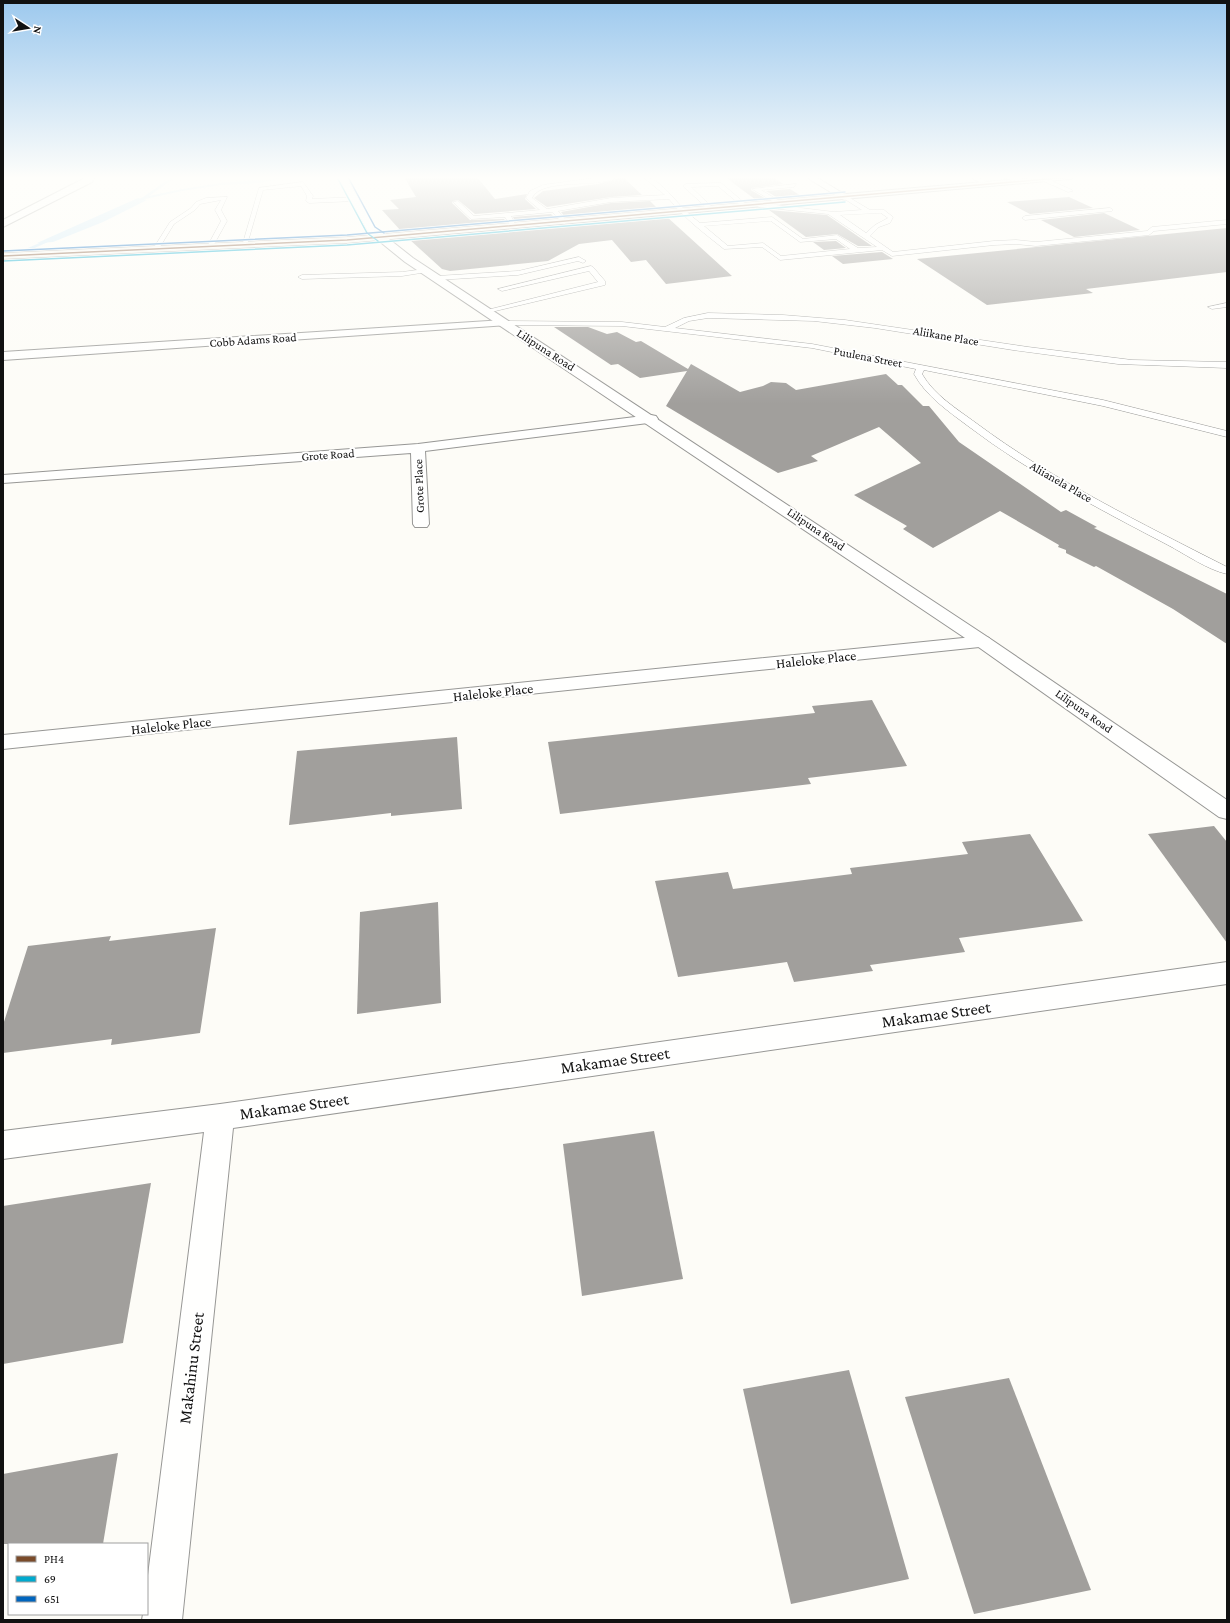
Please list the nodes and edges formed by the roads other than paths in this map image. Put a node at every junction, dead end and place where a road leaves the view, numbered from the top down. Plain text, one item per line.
1 (77, 253) edge
2 (399, 253) edge
3 (773, 253) edge
4 (830, 253) edge
5 (890, 253) edge
6 (904, 253) edge
7 (3, 256) edge
8 (583, 261) dead end
9 (431, 275) junction
10 (472, 276) junction
11 (302, 277) dead end
12 (492, 281) dead end
13 (502, 289) dead end
14 (1227, 305) edge
15 (1212, 307) dead end
16 (487, 311) junction
17 (504, 323) junction
18 (667, 329) junction
19 (3, 356) edge
20 (1227, 365) edge
21 (921, 367) junction
22 (651, 419) junction
23 (1227, 434) edge
24 (418, 448) junction
25 (3, 479) edge
26 (421, 524) dead end
27 (1227, 571) edge
28 (984, 642) junction
29 (3, 742) edge
30 (1227, 811) edge
31 (1227, 973) edge
32 (220, 1117) junction
33 (3, 1145) edge
34 (162, 1620) edge

1 - 7 main road
2 - 9 street, Lilipuna Road
3 - 4 lane
5 - 6 lane
8 - 10 lane
9 - 10 lane
9 - 11 lane
9 - 16 street, Lilipuna Road
10 - 12 lane
13 - 16 lane
14 - 15 lane
16 - 17 street, Lilipuna Road
17 - 18 lane, Puulena Street
17 - 19 street, Cobb Adams Road
17 - 22 street, Lilipuna Road
18 - 20 lane, Aliikane Place
18 - 21 lane, Puulena Street
21 - 23 lane, Puulena Street
21 - 27 lane, Aliianela Place
22 - 24 street, Grote Road
22 - 28 street, Lilipuna Road
24 - 25 street, Grote Road
24 - 26 street, Grote Place
28 - 29 street, Haleloke Place
28 - 30 street, Lilipuna Road
31 - 32 street, Makamae Street
32 - 33 street, Makamae Street
32 - 34 street, Makahinu Street

